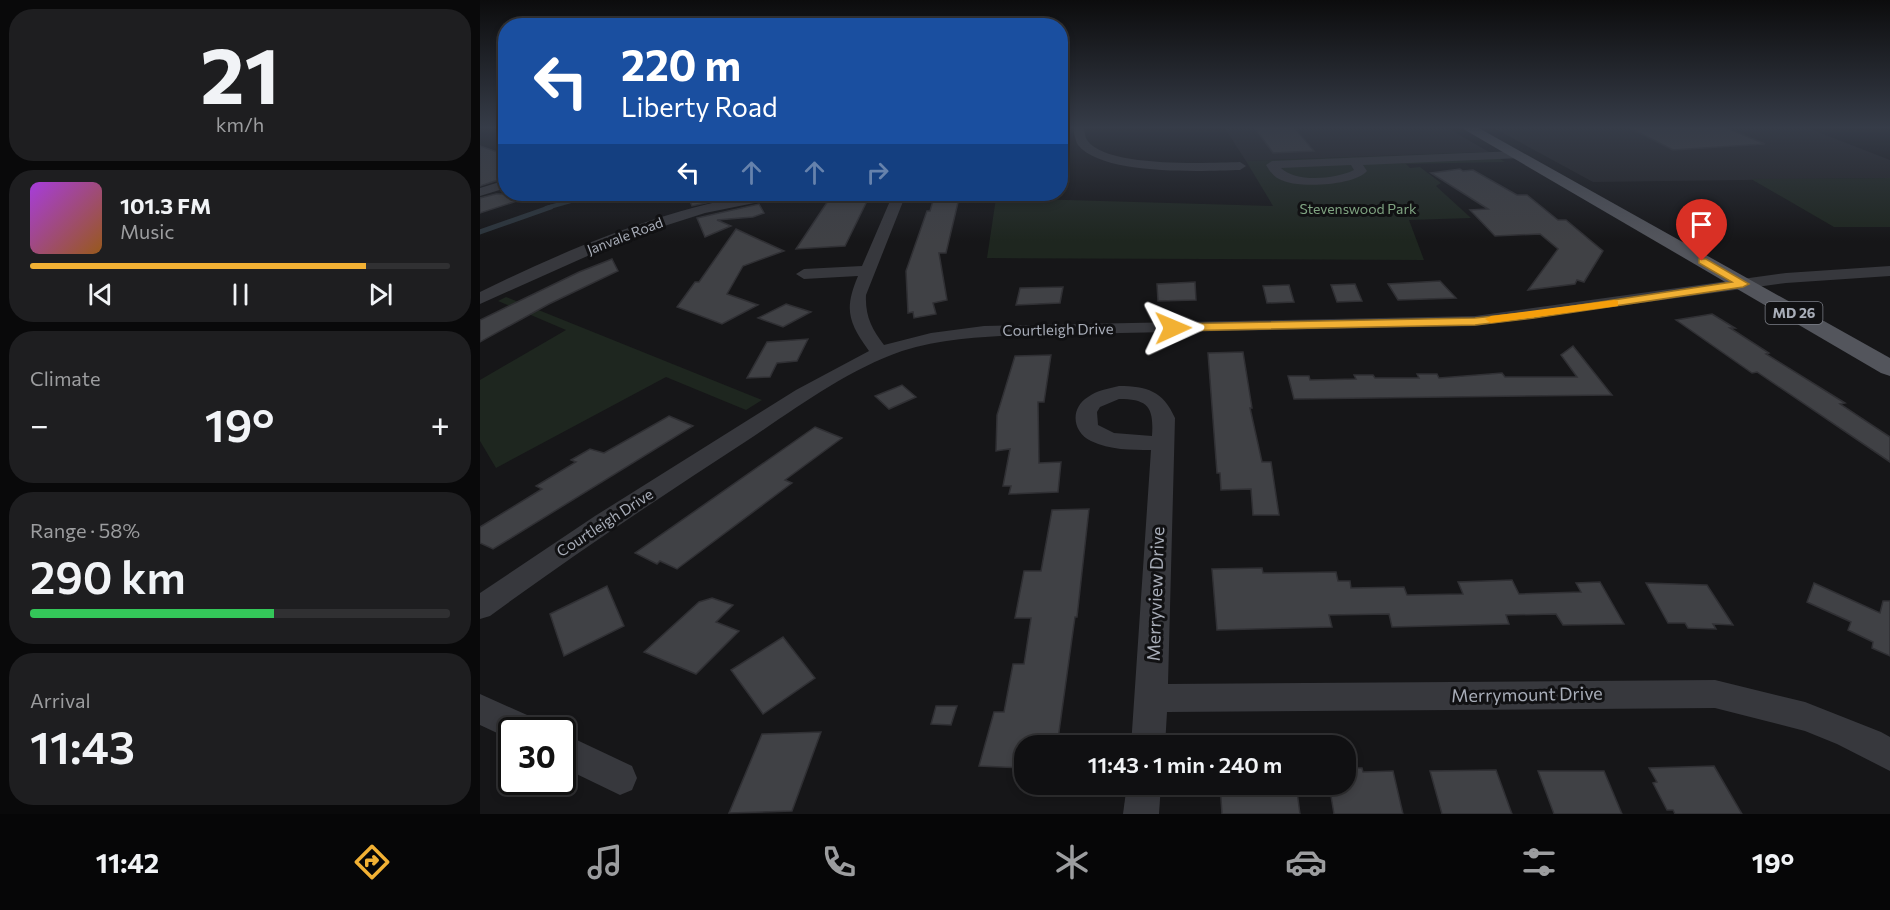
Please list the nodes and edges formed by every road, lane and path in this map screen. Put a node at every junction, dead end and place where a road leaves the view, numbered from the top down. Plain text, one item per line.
1 (1158, 165) edge
2 (1272, 165) dead end
3 (1357, 165) edge
4 (1534, 165) edge
5 (1240, 166) dead end
6 (498, 186) edge
7 (480, 192) edge
8 (732, 201) edge
9 (896, 201) edge
10 (868, 270) junction
11 (1890, 271) edge
12 (804, 274) dead end
13 (1743, 284) junction
14 (480, 299) edge
15 (881, 353) junction
16 (1890, 368) edge
17 (1162, 443) dead end
18 (480, 608) edge
19 (1152, 698) junction
20 (480, 709) edge
21 (498, 718) edge
22 (1149, 735) edge
23 (1890, 755) edge
24 (576, 756) edge
25 (620, 778) dead end
26 (1143, 795) edge
27 (1142, 814) edge

1 - 5 street
2 - 3 street
4 - 13 main road, MD 26
6 - 7 street
8 - 14 street, Janvale Road
9 - 10 street
10 - 12 street
10 - 15 street
11 - 13 street, Courtleigh Drive
13 - 15 street, Courtleigh Drive
13 - 16 main road, MD 26
15 - 18 street, Courtleigh Drive
17 - 19 street, Merryview Drive
19 - 22 street, Merryview Drive
19 - 23 street, Merrymount Drive
20 - 21 street
24 - 25 street
26 - 27 street

